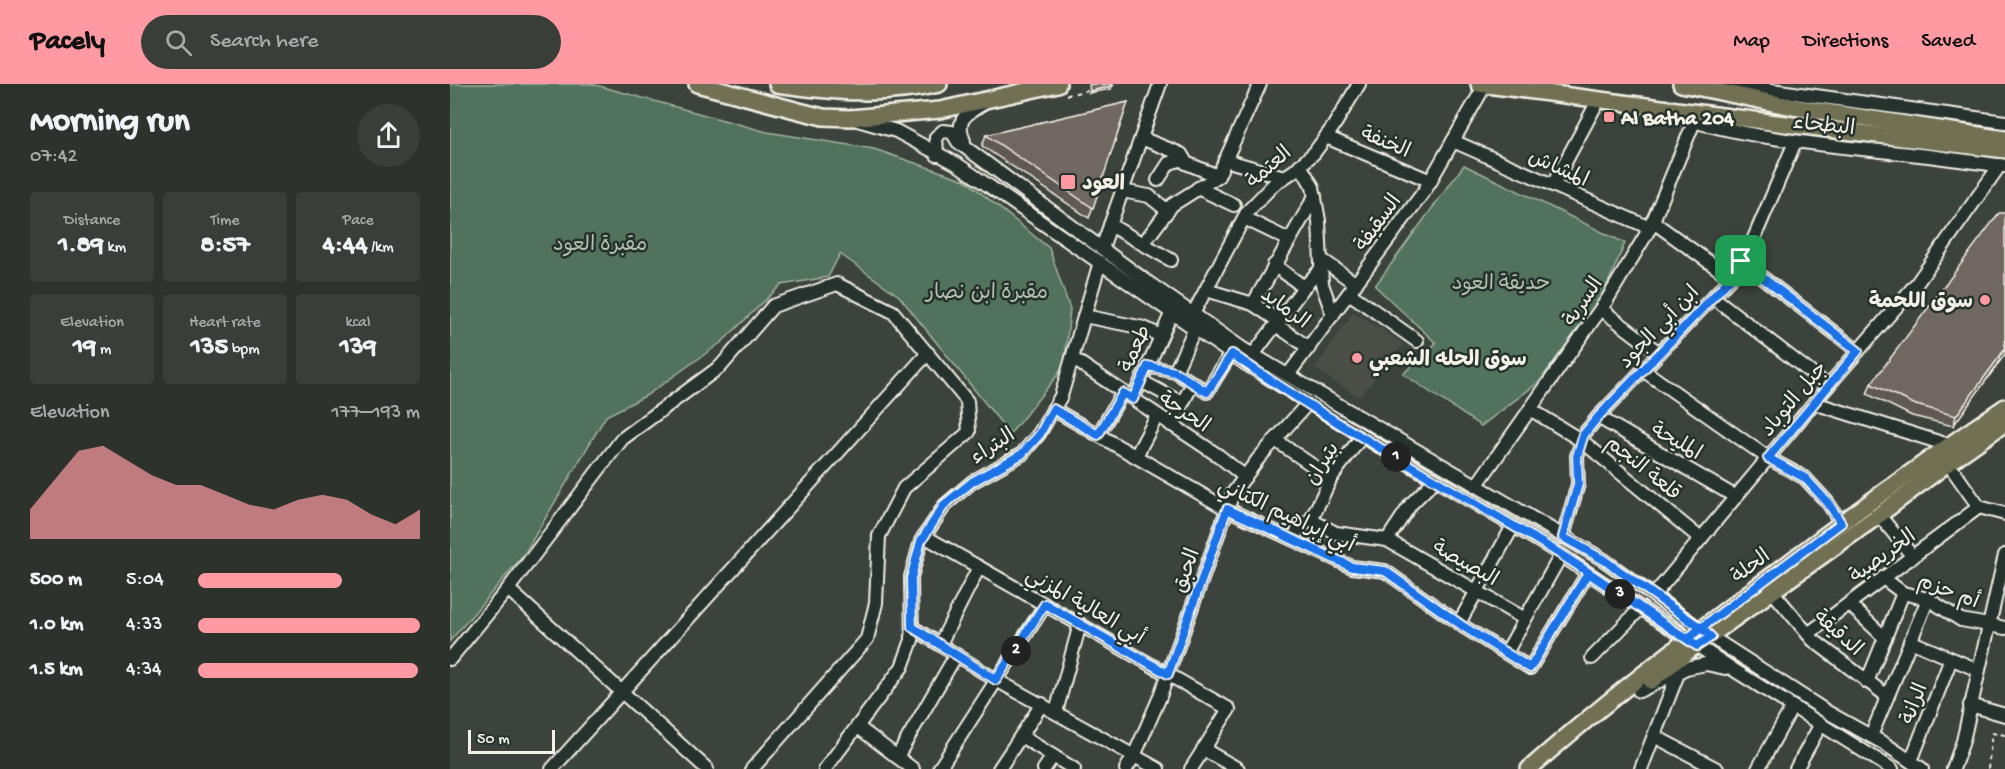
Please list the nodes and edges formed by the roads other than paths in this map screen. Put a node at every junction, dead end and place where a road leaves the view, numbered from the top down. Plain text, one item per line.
1 (697, 84) edge
2 (777, 84) edge
3 (936, 84) edge
4 (1059, 84) edge
5 (1160, 84) edge
6 (1260, 84) edge
7 (1359, 84) edge
8 (1479, 84) edge
9 (1681, 84) edge
10 (1728, 84) edge
11 (1485, 85) edge
12 (1773, 87) edge
13 (861, 88) edge
14 (989, 99) junction
15 (1599, 99) junction
16 (1642, 105) junction
17 (850, 118) junction
18 (1694, 122) junction
19 (2005, 122) edge
20 (1326, 137) junction
21 (1141, 138) junction
22 (2005, 139) edge
23 (1453, 141) junction
24 (1795, 142) junction
25 (972, 152) junction
26 (937, 155) junction
27 (1184, 159) junction
28 (1225, 160) junction
29 (2003, 160) edge
30 (1300, 165) junction
31 (1218, 176) junction
32 (1284, 177) junction
33 (1158, 180) dead end
34 (1431, 181) junction
35 (1552, 185) junction
36 (1198, 188) junction
37 (1122, 190) junction
38 (1315, 196) junction
39 (1234, 205) dead end
40 (1168, 211) junction
41 (1244, 218) junction
42 (1110, 225) junction
43 (1651, 225) junction
44 (1289, 240) junction
45 (1143, 244) junction
46 (1102, 249) junction
47 (1171, 260) dead end
48 (1741, 261) junction
49 (1100, 262) junction
50 (1321, 264) junction
51 (1274, 265) junction
52 (1731, 278) junction
53 (1304, 287) junction
54 (1353, 289) junction
55 (1206, 290) junction
56 (1713, 297) junction
57 (1253, 304) junction
58 (1601, 309) junction
59 (1172, 312) junction
60 (1193, 314) junction
61 (1333, 315) junction
62 (1084, 316) junction
63 (1278, 320) junction
64 (1195, 328) junction
65 (1161, 336) junction
66 (1417, 341) dead end
67 (1309, 348) junction
68 (1858, 351) junction
69 (928, 353) junction
70 (1659, 353) junction
71 (1232, 354) junction
72 (1253, 355) junction
73 (1072, 358) junction
74 (1148, 366) junction
75 (1643, 370) junction
76 (1175, 372) junction
77 (1288, 375) junction
78 (1141, 381) junction
79 (1193, 383) junction
80 (1828, 386) junction
81 (1128, 396) junction
82 (1308, 402) junction
83 (1182, 403) junction
84 (1814, 403) junction
85 (2005, 407) edge
86 (1053, 409) junction
87 (1530, 410) junction
88 (1157, 416) junction
89 (1598, 417) junction
90 (2005, 423) edge
91 (1171, 425) junction
92 (1098, 435) junction
93 (1362, 436) junction
94 (1275, 440) junction
95 (1582, 441) junction
96 (1948, 445) junction
97 (1136, 456) junction
98 (1768, 458) junction
99 (1948, 463) junction
100 (1245, 477) junction
101 (1331, 478) junction
102 (1435, 480) junction
103 (1476, 486) junction
104 (1736, 497) junction
105 (1979, 507) junction
106 (1227, 509) junction
107 (2005, 514) edge
108 (1879, 515) junction
109 (1311, 520) junction
110 (1841, 523) junction
111 (1513, 526) junction
112 (924, 536) junction
113 (1563, 537) junction
114 (1293, 539) junction
115 (1701, 539) junction
116 (1387, 540) junction
117 (1561, 555) junction
118 (2005, 555) edge
119 (1913, 556) junction
120 (979, 567) junction
121 (1588, 573) junction
122 (1883, 578) junction
123 (508, 589) junction
124 (1477, 591) junction
125 (1772, 591) junction
126 (1902, 593) junction
127 (1654, 595) junction
128 (1928, 599) junction
129 (1045, 604) junction
130 (1849, 604) junction
131 (1641, 608) junction
132 (1525, 619) junction
133 (1459, 623) junction
134 (1080, 624) junction
135 (1988, 624) junction
136 (912, 627) junction
137 (2005, 628) edge
138 (1706, 633) junction
139 (1808, 634) junction
140 (1885, 638) junction
141 (1910, 641) junction
142 (1692, 642) junction
143 (940, 644) junction
144 (1506, 653) junction
145 (956, 655) junction
146 (1593, 658) dead end
147 (1951, 658) junction
148 (450, 659) edge
149 (1734, 670) junction
150 (1978, 670) junction
151 (1679, 671) junction
152 (1168, 674) junction
153 (996, 680) junction
154 (1867, 682) junction
155 (1639, 691) junction
156 (622, 692) junction
157 (1887, 696) junction
158 (1042, 704) junction
159 (1970, 705) junction
160 (1792, 707) junction
161 (1056, 712) junction
162 (2005, 715) edge
163 (1821, 724) junction
164 (858, 727) junction
165 (1021, 736) junction
166 (1654, 736) junction
167 (1871, 736) junction
168 (1203, 749) junction
169 (1053, 756) junction
170 (1134, 756) junction
171 (897, 757) junction
172 (1911, 761) junction
173 (942, 768) edge
174 (552, 769) edge
175 (707, 769) edge
176 (752, 769) edge
177 (825, 769) edge
178 (913, 769) edge
179 (999, 769) edge
180 (1044, 769) edge
181 (1074, 769) edge
182 (1126, 769) edge
183 (1158, 769) edge
184 (1191, 769) edge
185 (1238, 769) edge
186 (1528, 769) edge
187 (1544, 769) edge
188 (1641, 769) edge
189 (1717, 769) edge
190 (1758, 769) edge
191 (1796, 769) edge
192 (1892, 769) edge
193 (1922, 769) edge
194 (1953, 769) edge

1 - 17 main road
2 - 13 main road
3 - 13 main road
4 - 14 main road
5 - 21 street
6 - 28 street
7 - 20 street, العتمة
8 - 11 main road, البطحاء
9 - 22 main road, البطحاء
10 - 12 street, البطحاء
11 - 15 main road, البطحاء
11 - 23 street, السقيفة
12 - 19 street, البطحاء
14 - 17 main road
14 - 25 street
15 - 16 main road, البطحاء
15 - 35 street
16 - 18 street, البطحاء
16 - 29 main road, البطحاء
17 - 26 street
18 - 24 street, البطحاء
18 - 43 street, السربة
20 - 30 street, العتمة
20 - 34 street, الخنفة
21 - 27 street
21 - 37 street
23 - 34 street, السقيفة
23 - 35 street, المشاش
24 - 29 street, البطحاء
24 - 48 street, ابن أبي الجود
25 - 26 street
25 - 46 street
26 - 49 street
27 - 31 street
27 - 33 street
28 - 31 street
28 - 32 street
29 - 68 street, جبل التوباد
30 - 32 street, العتمة
30 - 38 street
31 - 36 street
32 - 41 street, العتمة
34 - 54 street, السقيفة
35 - 43 street, المشاش
36 - 39 street
36 - 40 street
37 - 40 street
37 - 42 street
38 - 44 street
38 - 50 street
40 - 45 street
41 - 44 street
41 - 55 street, العتمة
42 - 45 street
42 - 46 street
43 - 52 street, المشاش
43 - 58 street, السربة
44 - 51 street
45 - 47 street
46 - 60 street
48 - 52 street, ابن أبي الجود
48 - 68 street
49 - 59 street
49 - 62 street, البتراء
50 - 53 street
50 - 54 street
50 - 61 street
51 - 53 street
51 - 57 street
52 - 56 street, ابن أبي الجود
53 - 63 street
54 - 61 street, السقيفة
54 - 66 street
55 - 57 street, الرمايد
55 - 60 street, العتمة
56 - 70 street, ابن أبي الجود
56 - 80 street
57 - 63 street, الرمايد
58 - 70 street
58 - 87 street, السربة
59 - 64 street
59 - 65 street, طعمة
60 - 72 street
61 - 67 street, السقيفة
62 - 65 street
62 - 73 street, البتراء
63 - 67 street, الرمايد
63 - 72 street
64 - 71 street
64 - 76 street
65 - 74 street, طعمة
67 - 77 street, السقيفة
68 - 80 street, جبل التوباد
69 - 123 street
69 - 156 street
69 - 176 street
70 - 75 street, ابن أبي الجود
71 - 79 street
71 - 82 street
72 - 77 street
73 - 81 street, الحرجة
73 - 86 street, البتراء
74 - 76 street
74 - 78 street, طعمة
75 - 89 street, ابن أبي الجود
75 - 98 street
76 - 79 street
77 - 103 street
78 - 81 street, طعمة
78 - 83 street
79 - 83 street
80 - 84 street, جبل التوباد
81 - 88 street, الحرجة
81 - 92 street, طعمة
82 - 93 street
82 - 94 street, الحبق
83 - 91 street
84 - 96 street
84 - 98 street, جبل التوباد
85 - 96 main road, الحلة
86 - 92 street, أبي إبراهيم الكتاني
86 - 112 street, البتراء
87 - 95 street, قلعة النجم
87 - 103 street, السربة
88 - 91 street, الحرجة
88 - 97 street
89 - 95 street, ابن أبي الجود
89 - 104 street, المليحة
90 - 99 main road, الحلة
91 - 100 street, الحرجة
92 - 97 street, أبي إبراهيم الكتاني
93 - 101 street, بتيران
93 - 102 street
94 - 100 street, الحبق
94 - 101 street
95 - 113 street, ابن أبي الجود
95 - 115 street, قلعة النجم
96 - 110 main road, الحلة
97 - 106 street, أبي إبراهيم الكتاني
98 - 104 street, جبل التوباد
98 - 110 street
99 - 105 street
99 - 108 main road, الحلة
100 - 106 street, الحبق
101 - 109 street, بتيران
102 - 111 street
102 - 116 street
103 - 113 street
104 - 115 street, جبل التوباد
105 - 107 street
105 - 119 street, الخريصية
106 - 114 street, أبي إبراهيم الكتاني
106 - 152 street, الحبق
108 - 119 street
108 - 125 main road, الحلة
109 - 114 street, بتيران
109 - 116 street, البصيصة
110 - 138 main road, الحلة
111 - 117 street
111 - 124 street
112 - 120 street, أبي العالية المزني
112 - 136 street, البتراء
113 - 127 street
114 - 133 street, أبي إبراهيم الكتاني
115 - 127 street, جبل التوباد
116 - 124 street, البصيصة
117 - 121 street
117 - 132 street
118 - 135 street
119 - 122 street, الخريصية
120 - 129 street, أبي العالية المزني
120 - 143 street
121 - 131 street
121 - 144 street, أبي إبراهيم الكتاني
122 - 126 street, أم حزم
122 - 130 street, الخريصية
123 - 148 street
123 - 156 street
124 - 132 street, البصيصة
124 - 133 street
125 - 138 main road, الحلة
125 - 139 street, الدقيقة
126 - 128 street, أم حزم
126 - 140 street
127 - 138 street
128 - 135 street, أم حزم
128 - 141 street
129 - 134 street, أبي العالية المزني
129 - 153 street
130 - 139 street, الخريصية
130 - 140 street
131 - 142 street
131 - 146 street
132 - 144 street
133 - 144 street, أبي إبراهيم الكتاني
134 - 152 street, أبي العالية المزني
134 - 161 street
135 - 137 street, أم حزم
135 - 150 street
136 - 143 street
136 - 164 street, البتراء
138 - 142 main road, الحلة
138 - 167 street
139 - 154 street, الدقيقة
140 - 154 street
141 - 147 street
141 - 157 street
142 - 149 street
142 - 155 main road, الحلة
142 - 186 main road, الحلة
143 - 145 street
145 - 153 street
145 - 171 street
147 - 150 street
147 - 172 street, الرانة
149 - 151 street
149 - 160 street
150 - 159 street
151 - 155 street
151 - 166 street
152 - 168 street, أبي العالية المزني
152 - 170 street, الحبق
153 - 158 street
153 - 173 street
154 - 157 street, الدقيقة
155 - 187 main road, الحلة
156 - 174 street
156 - 175 street
157 - 167 street
158 - 161 street
158 - 165 street
159 - 162 street
159 - 194 street
160 - 163 street
160 - 190 street
161 - 170 street
163 - 191 street
163 - 192 street
164 - 171 street
164 - 177 street, البتراء
165 - 169 street
165 - 179 street
166 - 188 street
166 - 189 street
167 - 172 street
168 - 184 street, أبي العالية المزني
168 - 185 street
169 - 180 street
169 - 181 street
170 - 182 street, الحبق
170 - 183 street
171 - 178 street
172 - 193 street

